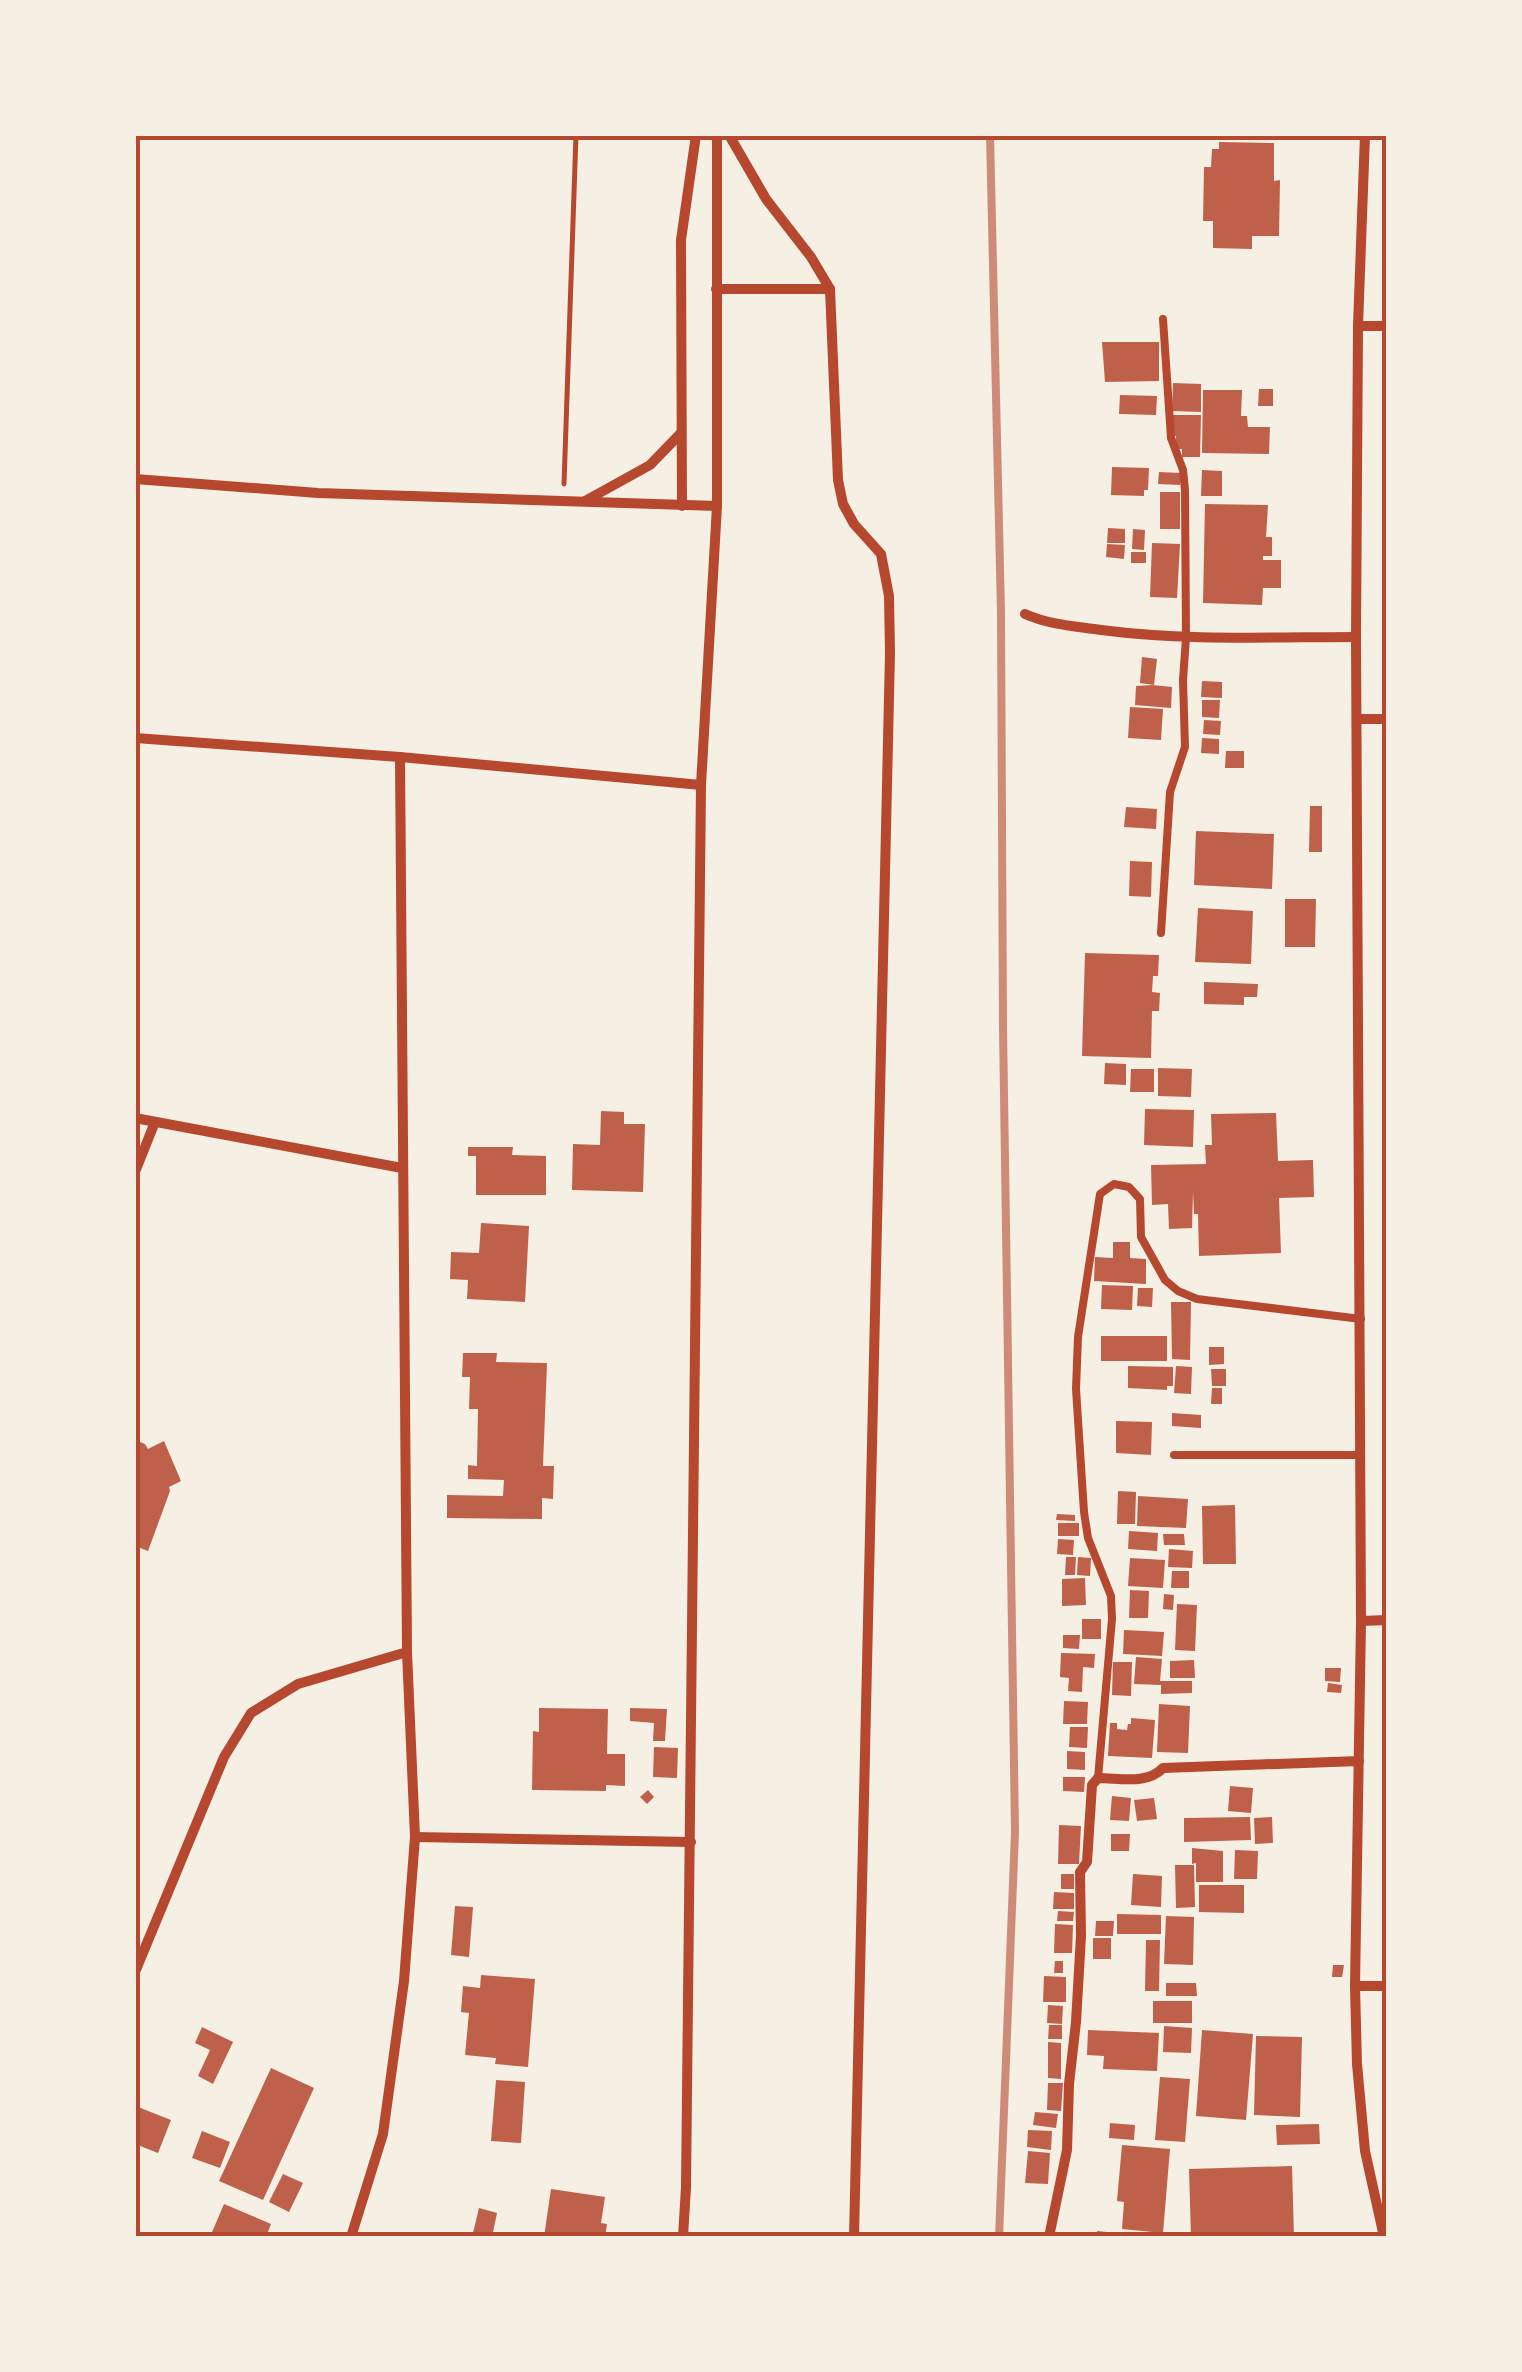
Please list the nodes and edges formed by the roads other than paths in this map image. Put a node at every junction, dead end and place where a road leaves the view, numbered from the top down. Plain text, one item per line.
1 (696, 135) edge
2 (716, 135) edge
3 (729, 135) edge
4 (1364, 135) edge
5 (716, 289) junction
6 (830, 289) junction
7 (1163, 319) dead end
8 (1358, 326) junction
9 (1387, 326) edge
10 (681, 433) junction
11 (135, 479) edge
12 (584, 501) junction
13 (682, 506) junction
14 (717, 506) junction
15 (1026, 614) dead end
16 (1356, 636) junction
17 (1186, 638) junction
18 (1387, 719) edge
19 (1357, 720) junction
20 (135, 738) edge
21 (400, 757) junction
22 (701, 785) junction
23 (1161, 934) dead end
24 (135, 1118) edge
25 (155, 1122) junction
26 (402, 1168) junction
27 (135, 1172) edge
28 (1361, 1320) junction
29 (1174, 1455) dead end
30 (1360, 1455) junction
31 (1361, 1620) junction
32 (1387, 1620) edge
33 (406, 1652) junction
34 (1359, 1761) junction
35 (1098, 1778) junction
36 (415, 1837) junction
37 (692, 1842) junction
38 (135, 1972) edge
39 (1354, 1986) junction
40 (1387, 1986) edge
41 (351, 2237) edge
42 (683, 2237) edge
43 (854, 2237) edge
44 (1049, 2237) edge
45 (1384, 2237) edge

1 - 10 street
2 - 5 street
3 - 6 street
4 - 8 street
5 - 6 street
5 - 14 street
6 - 43 street
7 - 17 lane
8 - 9 street
8 - 16 street
10 - 12 street
10 - 13 street
11 - 12 street
12 - 13 street
13 - 14 street
14 - 22 street
15 - 17 street
16 - 17 street
16 - 19 street
17 - 23 lane
18 - 19 street
19 - 28 street
20 - 21 street
21 - 22 street
21 - 26 street
22 - 37 street
24 - 25 street
25 - 26 street
25 - 27 street
26 - 33 street
28 - 30 street
28 - 35 lane
29 - 30 lane
30 - 31 street
31 - 32 street
31 - 34 street
33 - 36 street
33 - 38 street
34 - 35 street
34 - 39 street
35 - 44 street
36 - 37 street
36 - 41 street
37 - 42 street
39 - 40 street
39 - 45 street

